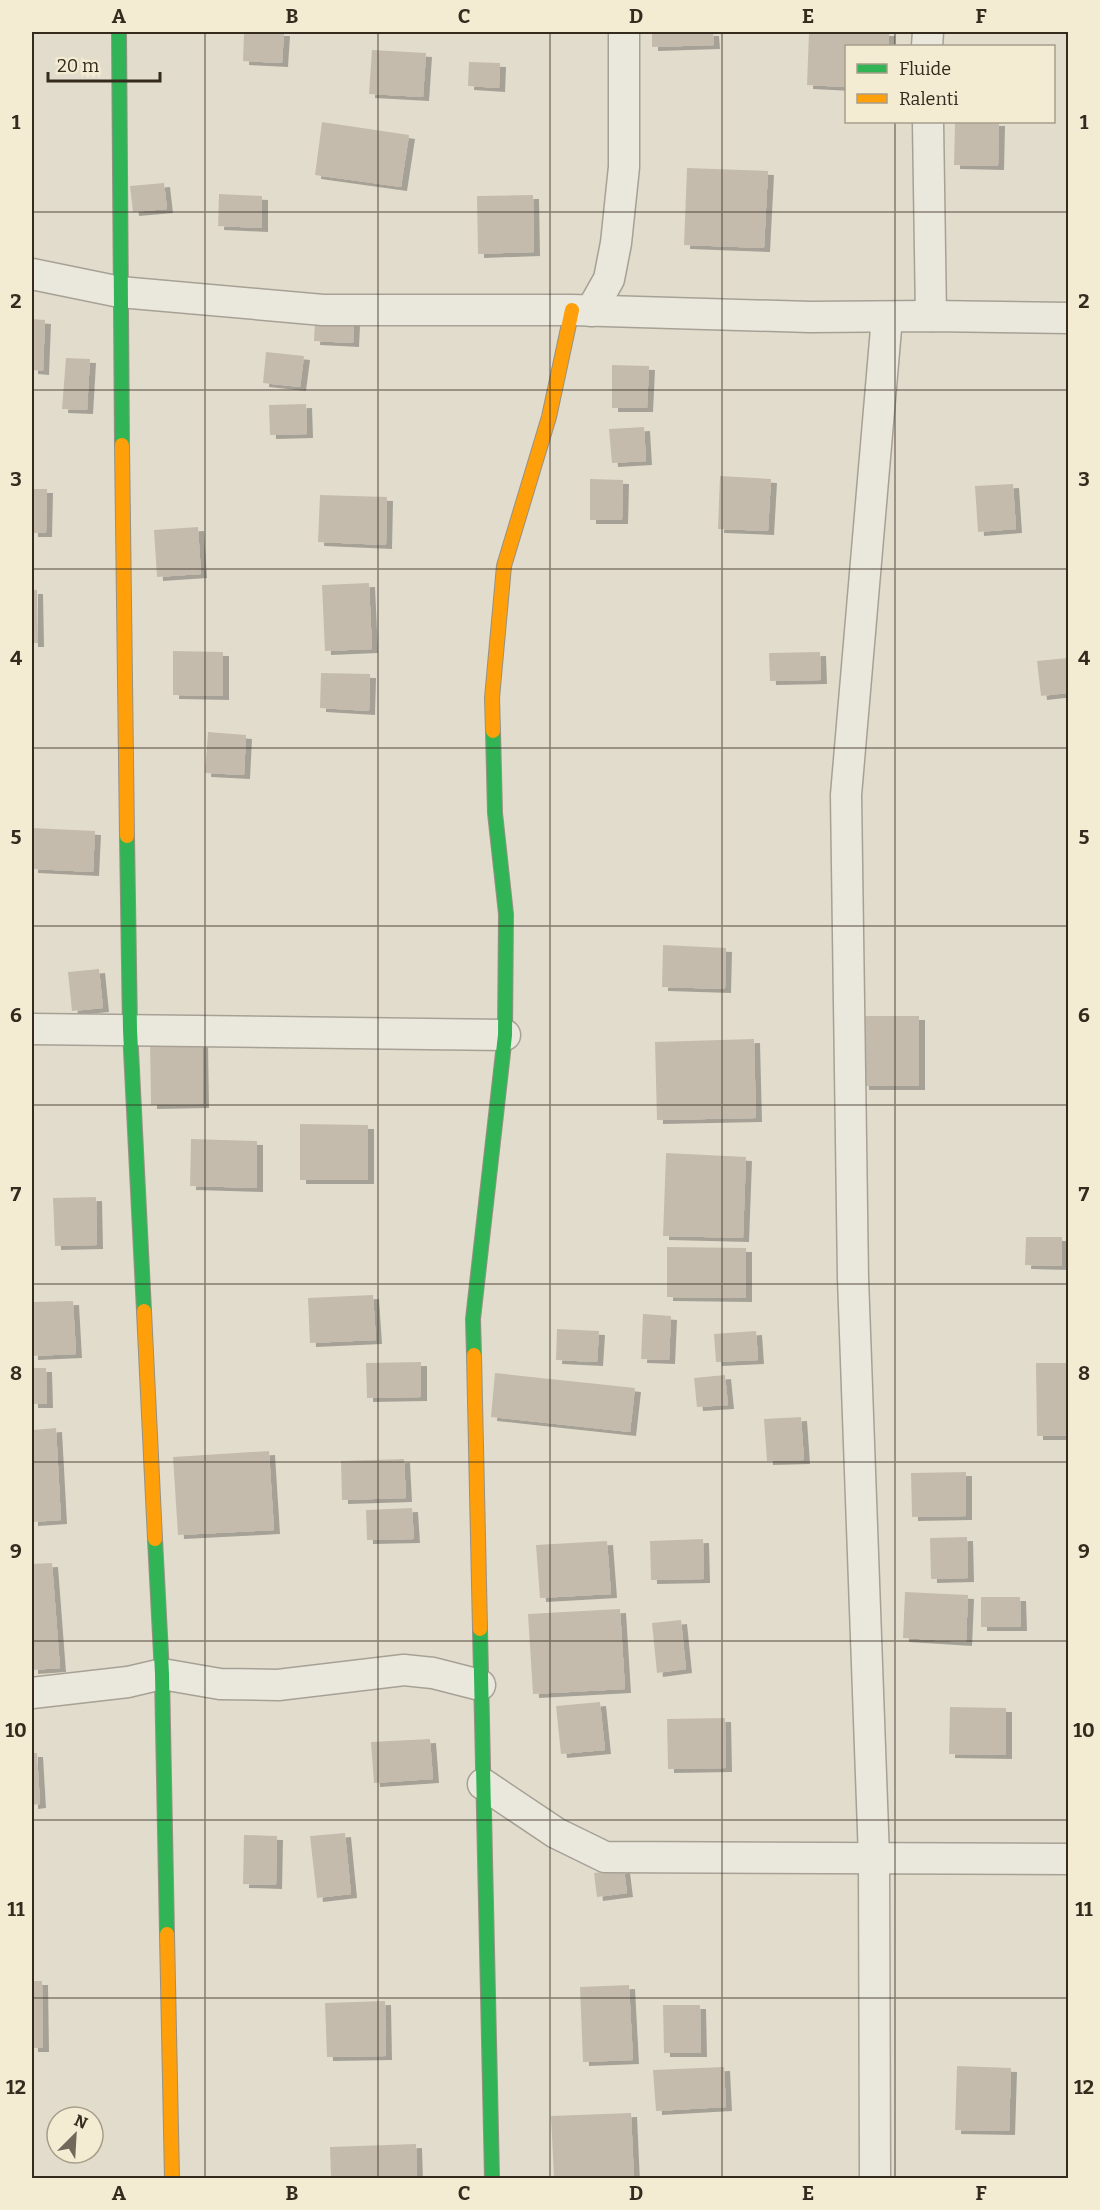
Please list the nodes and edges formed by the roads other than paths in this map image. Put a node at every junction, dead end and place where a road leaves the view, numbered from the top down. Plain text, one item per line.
1 (119, 32) edge
2 (624, 32) edge
3 (928, 123) edge
4 (32, 274) edge
5 (120, 292) junction
6 (581, 310) junction
7 (931, 316) junction
8 (887, 317) junction
9 (1068, 318) edge
10 (32, 1029) edge
11 (130, 1030) junction
12 (505, 1035) junction
13 (162, 1674) junction
14 (480, 1685) junction
15 (32, 1693) edge
16 (483, 1784) junction
17 (874, 1858) junction
18 (1068, 1859) edge
19 (172, 2178) edge
20 (492, 2178) edge
21 (874, 2178) edge

1 - 5 street
2 - 6 street
3 - 7 street
4 - 5 street
5 - 6 street
5 - 11 street
6 - 8 street
6 - 12 street
7 - 8 street
7 - 9 street
8 - 17 street
10 - 11 street
11 - 12 street
11 - 13 street
12 - 14 street
13 - 14 street
13 - 15 street
13 - 19 street
14 - 16 street
16 - 17 street
16 - 20 street
17 - 18 street
17 - 21 street

